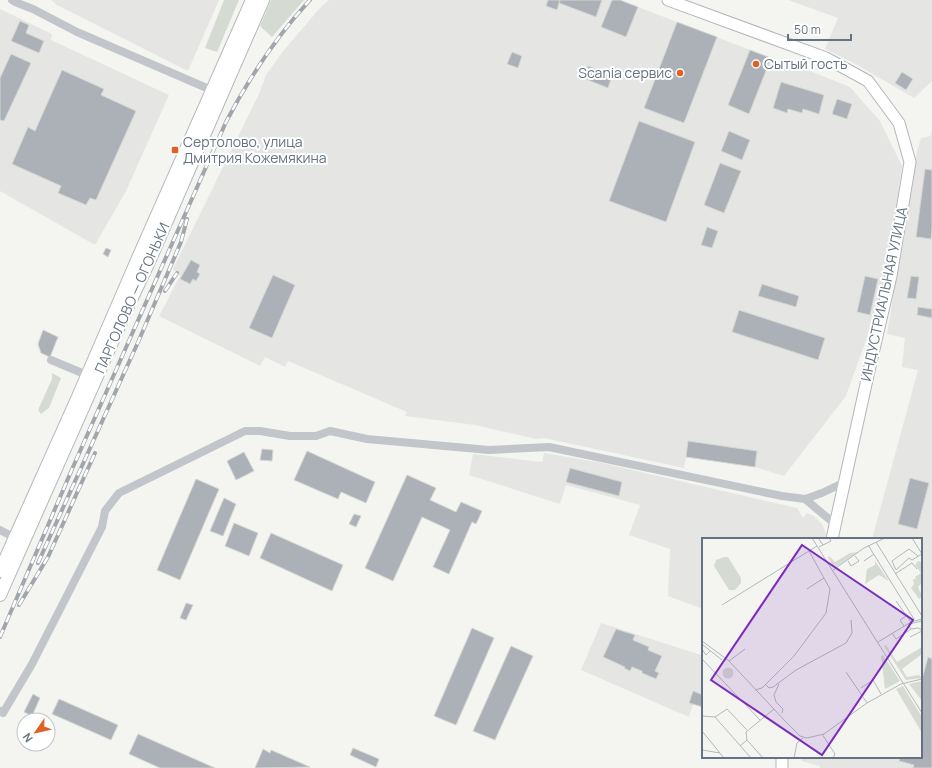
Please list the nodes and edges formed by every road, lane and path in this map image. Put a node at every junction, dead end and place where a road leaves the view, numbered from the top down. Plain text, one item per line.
1 (12, 0) edge
2 (26, 0) edge
3 (252, 0) edge
4 (263, 0) edge
5 (668, 0) edge
6 (33, 9) junction
7 (217, 93) junction
8 (52, 360) dead end
9 (87, 375) junction
10 (845, 482) junction
11 (805, 499) junction
12 (835, 524) junction
13 (0, 530) edge
14 (832, 538) edge
15 (19, 540) junction
16 (0, 571) edge
17 (0, 595) edge
18 (0, 711) edge

1 - 6 street
2 - 6 street
3 - 7 main road, ПАРГОЛОВО — ОГОНЬКИ
4 - 7 main road, ПАРГОЛОВО — ОГОНЬКИ
5 - 10 street, ИНДУСТРИАЛЬНАЯ УЛИЦА
6 - 7 street
7 - 9 main road, ПАРГОЛОВО — ОГОНЬКИ
7 - 15 main road, ПАРГОЛОВО — ОГОНЬКИ
8 - 9 street
9 - 15 main road, ПАРГОЛОВО — ОГОНЬКИ
10 - 11 street
10 - 12 street, ИНДУСТРИАЛЬНАЯ УЛИЦА
11 - 12 street
11 - 18 street
12 - 14 street, ИНДУСТРИАЛЬНАЯ УЛИЦА
13 - 15 street
15 - 16 main road, ПАРГОЛОВО — ОГОНЬКИ
15 - 17 main road, ПАРГОЛОВО — ОГОНЬКИ

